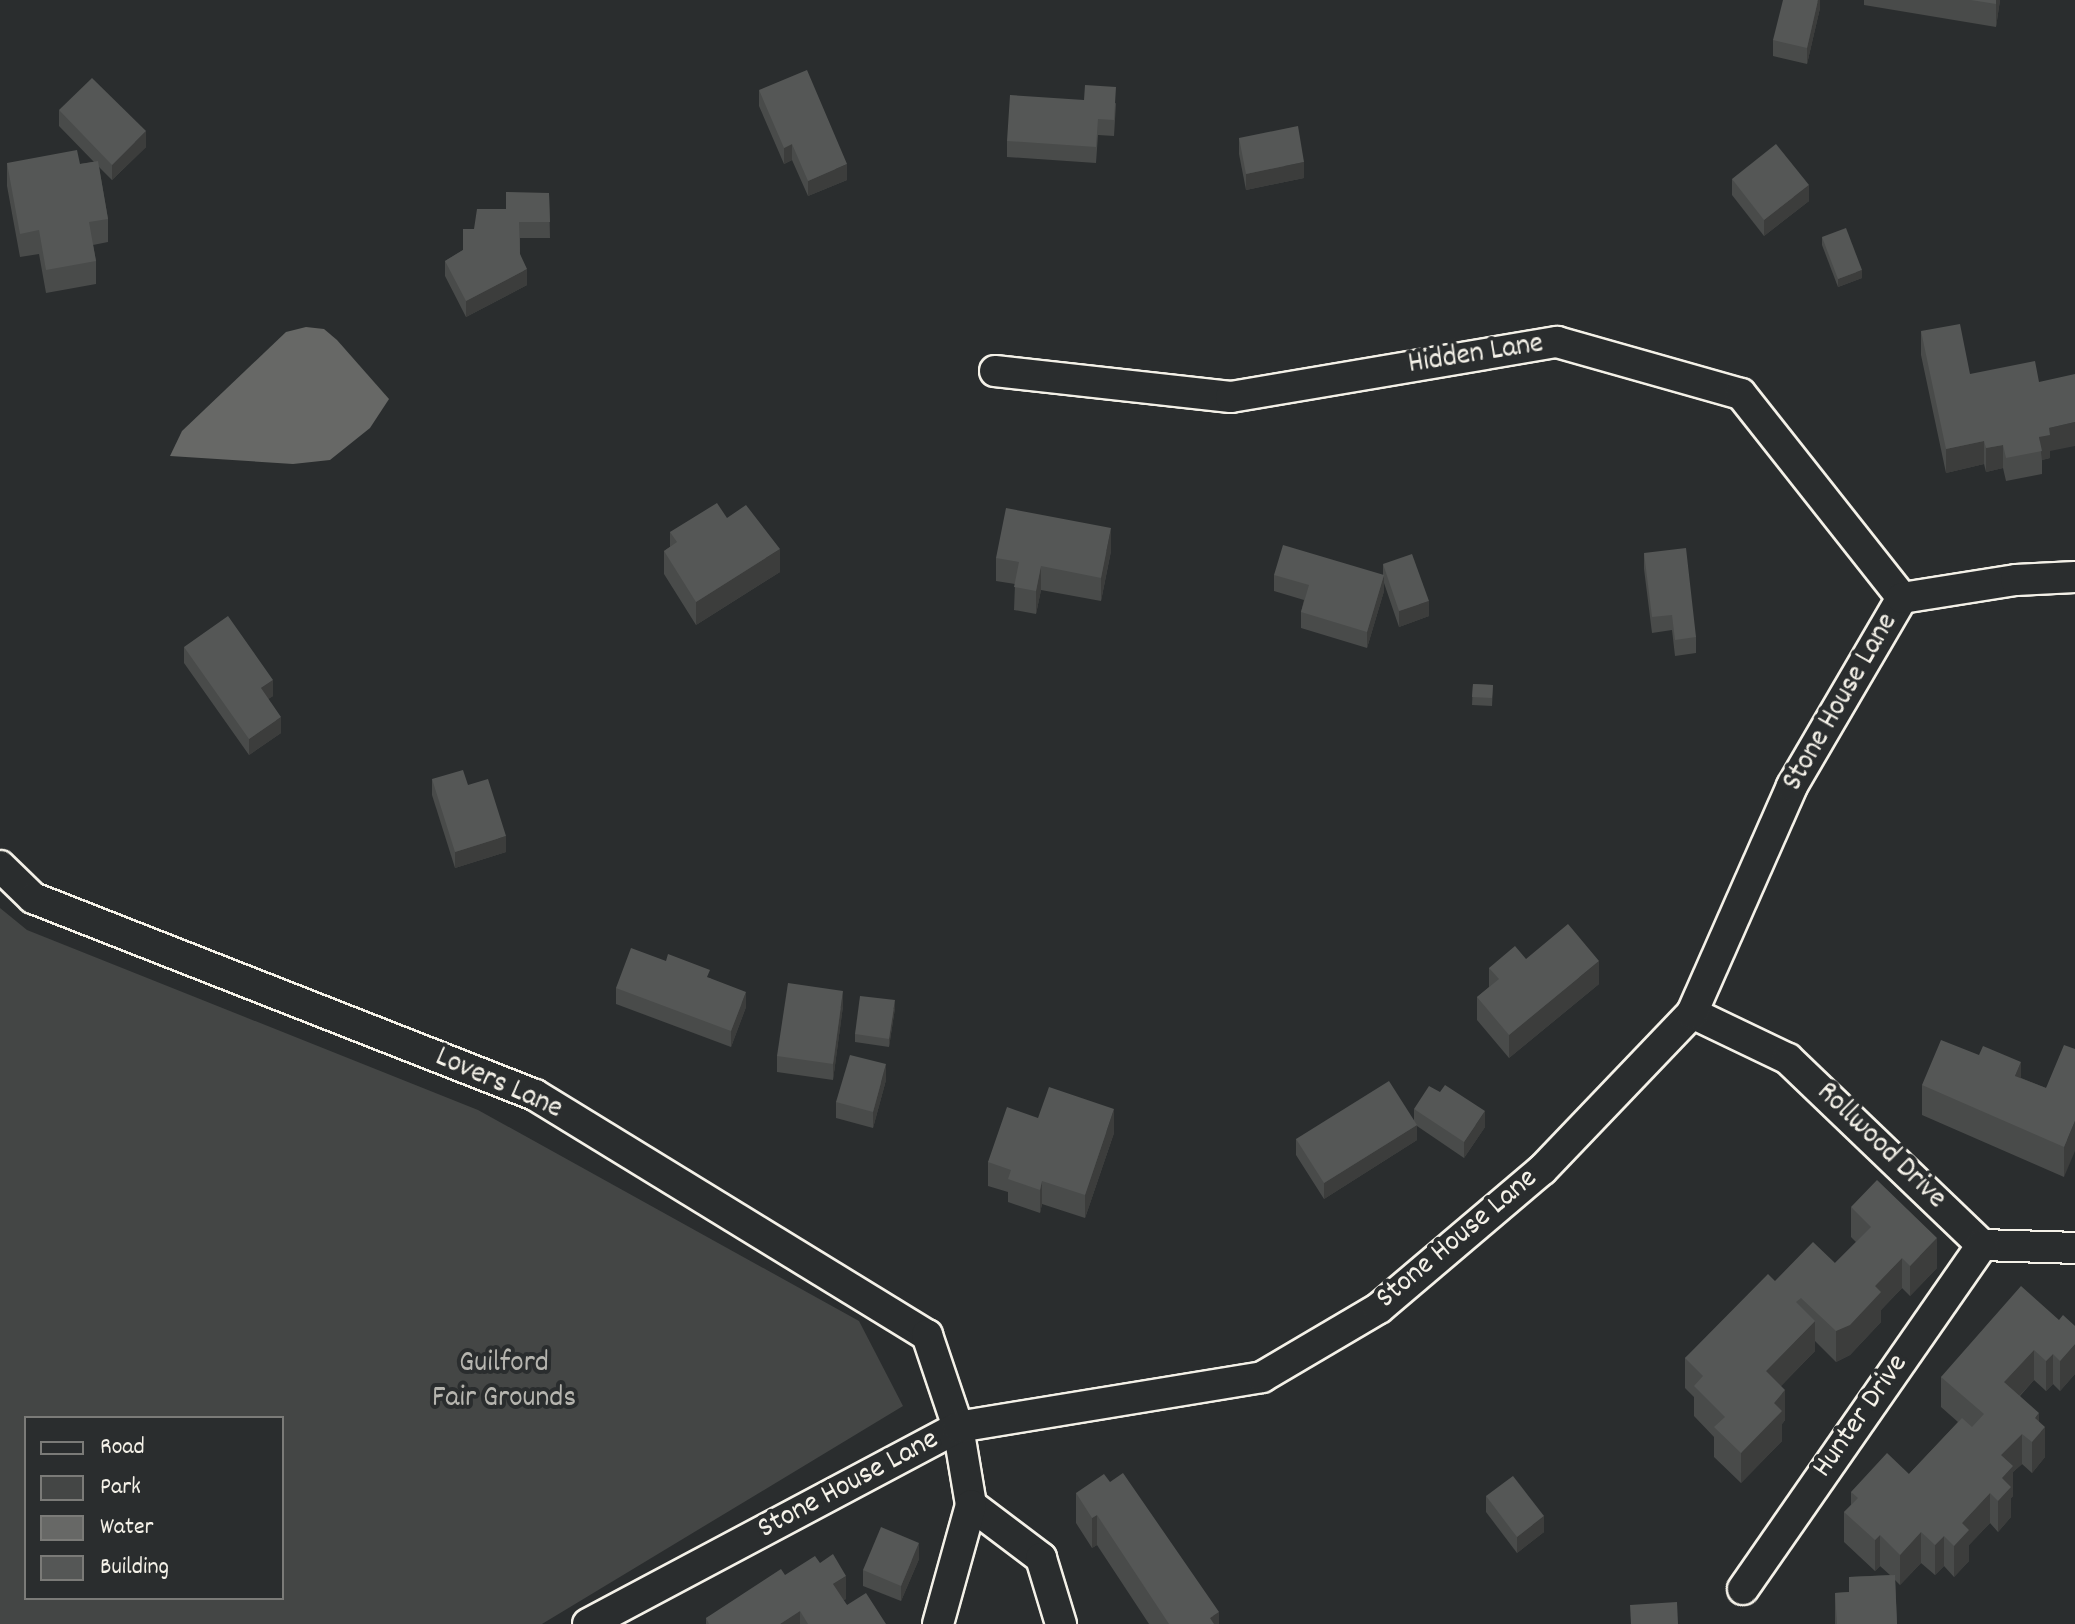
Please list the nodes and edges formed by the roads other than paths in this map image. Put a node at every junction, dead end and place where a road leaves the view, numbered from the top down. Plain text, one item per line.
1 (995, 371) dead end
2 (2075, 577) edge
3 (1902, 598) junction
4 (0, 866) edge
5 (1692, 1013) junction
6 (1982, 1245) junction
7 (2075, 1248) edge
8 (958, 1427) junction
9 (971, 1505) junction
10 (1743, 1589) dead end
11 (588, 1624) edge
12 (938, 1624) edge
13 (1061, 1624) edge

1 - 3 street, Hidden Lane
2 - 3 street, Stone House Lane
3 - 5 street, Stone House Lane
4 - 8 street, Lovers Lane
5 - 6 street, Rollwood Drive
5 - 8 street, Stone House Lane
6 - 7 street
6 - 10 street, Hunter Drive
8 - 9 street, Lovers Lane
8 - 11 street, Stone House Lane
9 - 12 street
9 - 13 street

